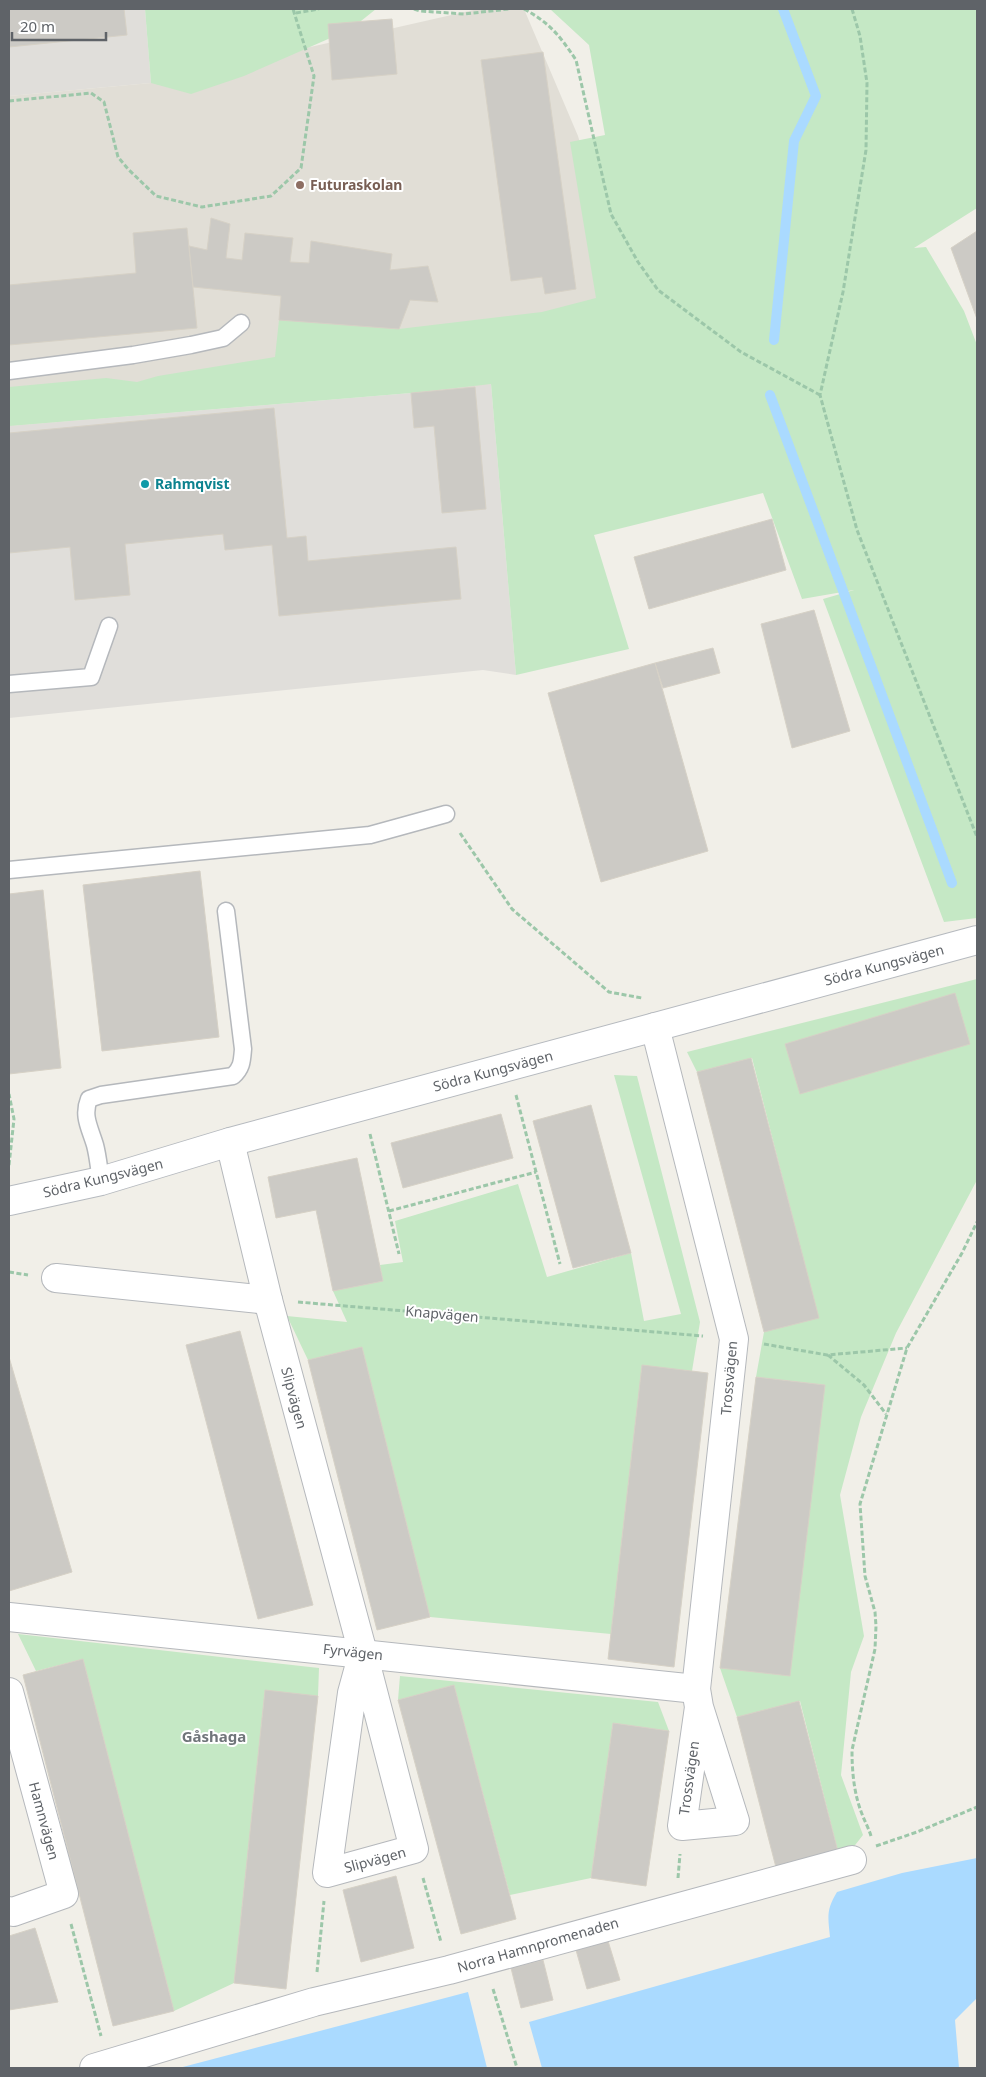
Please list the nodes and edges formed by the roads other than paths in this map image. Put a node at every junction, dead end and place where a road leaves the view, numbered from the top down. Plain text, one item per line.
1 (241, 323) dead end
2 (9, 371) edge
3 (109, 626) dead end
4 (9, 684) edge
5 (446, 814) road end
6 (9, 870) edge
7 (226, 911) dead end
8 (977, 940) edge
9 (655, 1027) junction
10 (230, 1142) junction
11 (101, 1181) junction
12 (9, 1201) edge
13 (56, 1278) dead end
14 (268, 1300) junction
15 (9, 1617) edge
16 (363, 1653) junction
17 (9, 1692) edge
18 (697, 1698) junction
19 (852, 1860) dead end
20 (9, 1911) edge
21 (101, 2067) edge

1 - 2 lane
3 - 4 lane
5 - 6 lane
7 - 11 lane
8 - 9 street, Södra Kungsvägen
9 - 10 street, Södra Kungsvägen
9 - 18 street, Trossvägen
10 - 11 street, Södra Kungsvägen
10 - 14 street, Slipvägen
11 - 12 street, Södra Kungsvägen
13 - 14 street
14 - 16 street, Slipvägen
15 - 16 street, Fyrvägen
16 - 16 street, Slipvägen
16 - 18 street, Fyrvägen
17 - 20 street, Hamnvägen
18 - 18 street, Trossvägen
19 - 21 street, Norra Hamnpromenaden

